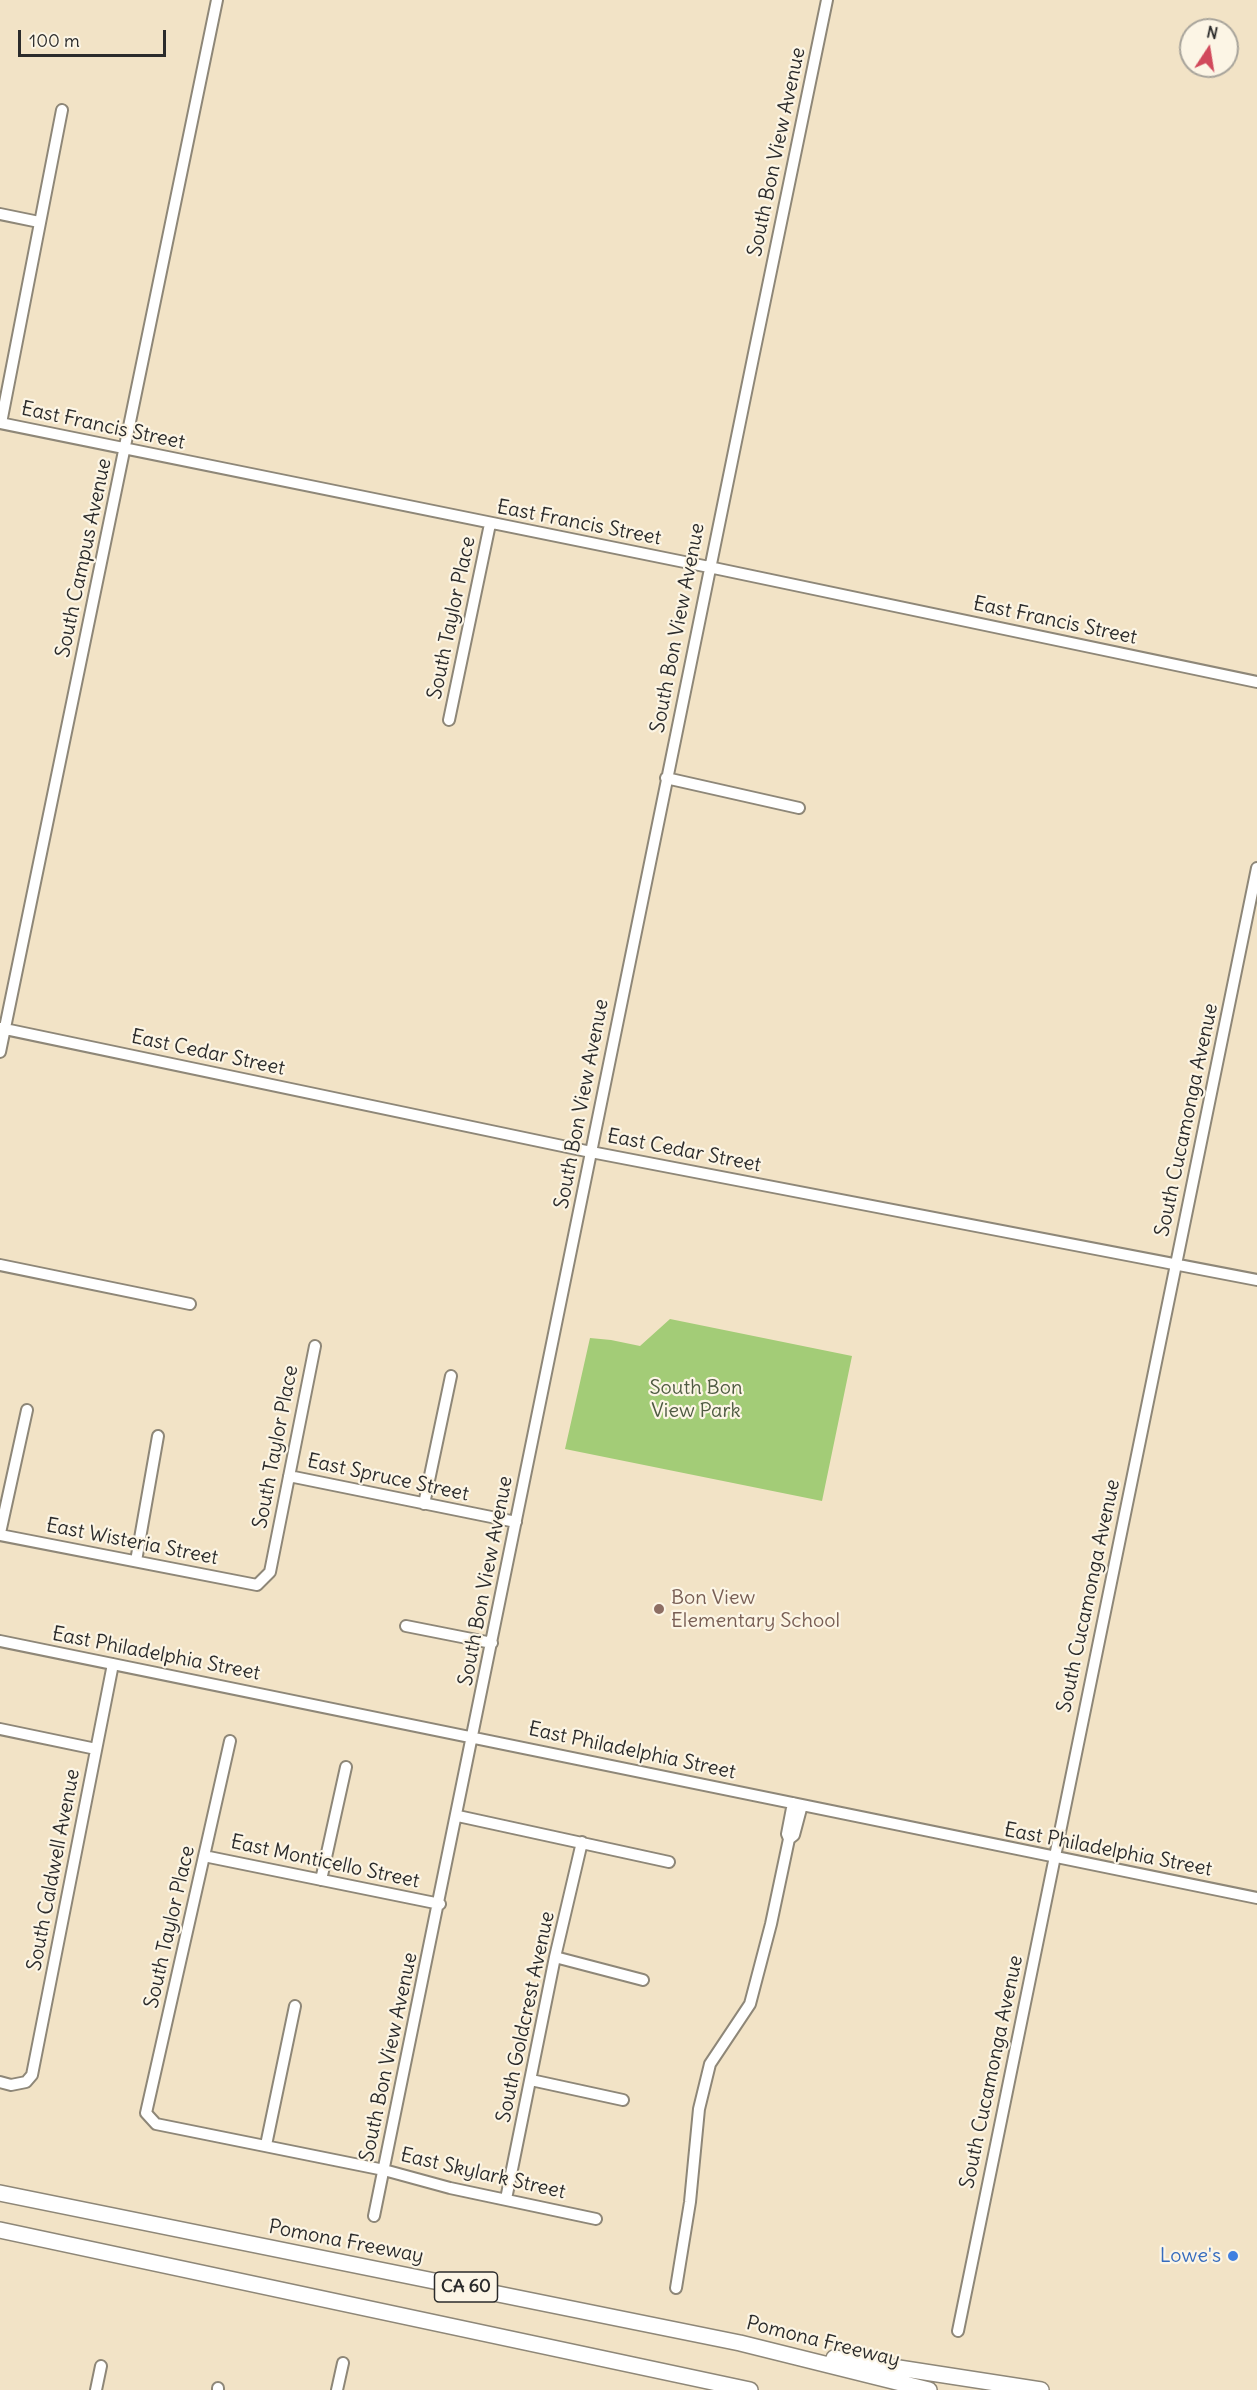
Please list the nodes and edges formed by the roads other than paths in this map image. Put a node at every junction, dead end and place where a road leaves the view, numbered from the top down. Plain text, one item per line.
1 (217, 0) edge
2 (827, 0) edge
3 (62, 110) dead end
4 (0, 214) edge
5 (39, 222) junction
6 (0, 423) edge
7 (125, 449) junction
8 (490, 524) junction
9 (709, 567) junction
10 (1257, 682) edge
11 (449, 720) dead end
12 (666, 778) junction
13 (799, 808) dead end
14 (1257, 868) edge
15 (2, 1029) edge
16 (0, 1052) edge
17 (591, 1152) junction
18 (1176, 1264) junction
19 (0, 1265) edge
20 (1257, 1280) edge
21 (190, 1304) dead end
22 (315, 1346) dead end
23 (451, 1376) dead end
24 (27, 1410) dead end
25 (158, 1436) dead end
26 (289, 1476) junction
27 (424, 1504) junction
28 (516, 1522) junction
29 (0, 1534) edge
30 (136, 1561) junction
31 (257, 1585) joint
32 (406, 1626) dead end
33 (0, 1641) edge
34 (492, 1643) junction
35 (113, 1664) junction
36 (0, 1729) edge
37 (473, 1737) junction
38 (230, 1741) dead end
39 (96, 1749) junction
40 (346, 1767) dead end
41 (797, 1804) junction
42 (458, 1816) junction
43 (582, 1842) junction
44 (204, 1856) junction
45 (1054, 1858) junction
46 (669, 1862) dead end
47 (321, 1880) junction
48 (1257, 1898) edge
49 (440, 1904) junction
50 (555, 1958) junction
51 (644, 1980) dead end
52 (295, 2006) dead end
53 (531, 2080) junction
54 (0, 2082) edge
55 (623, 2100) dead end
56 (150, 2120) joint
57 (266, 2145) junction
58 (384, 2170) junction
59 (0, 2193) edge
60 (506, 2199) junction
61 (375, 2216) dead end
62 (596, 2219) dead end
63 (0, 2230) edge
64 (676, 2288) dead end
65 (957, 2331) dead end
66 (740, 2343) junction
67 (343, 2363) dead end
68 (101, 2366) dead end
69 (96, 2390) edge
70 (337, 2390) edge
71 (750, 2390) edge
72 (929, 2390) edge
73 (1041, 2390) edge

1 - 7 street, South Campus Avenue
2 - 9 street, South Bon View Avenue
3 - 5 street
4 - 5 street
5 - 6 street
6 - 7 street, East Francis Street
7 - 8 street, East Francis Street
7 - 15 street, South Campus Avenue
8 - 9 street, East Francis Street
8 - 11 street, South Taylor Place
9 - 10 street, East Francis Street
9 - 12 street, South Bon View Avenue
12 - 13 street
12 - 17 street, South Bon View Avenue
14 - 18 street, South Cucamonga Avenue
15 - 16 street, South Campus Avenue
15 - 17 street, East Cedar Street
17 - 18 street, East Cedar Street
17 - 28 street, South Bon View Avenue
18 - 20 street, East Cedar Street
18 - 45 street, South Cucamonga Avenue
19 - 21 street
22 - 26 street, South Taylor Place
23 - 27 street
24 - 29 street
25 - 30 street
26 - 27 street, East Spruce Street
26 - 31 street, South Taylor Place
27 - 28 street, East Spruce Street
28 - 34 street, South Bon View Avenue
29 - 30 street, East Wisteria Street
30 - 31 street, East Wisteria Street
32 - 34 street
33 - 35 street, East Philadelphia Street
34 - 37 street, South Bon View Avenue
35 - 37 street, East Philadelphia Street
35 - 39 street, South Caldwell Avenue
36 - 39 street
37 - 41 street, East Philadelphia Street
37 - 42 street, South Bon View Avenue
38 - 44 street, South Taylor Place
39 - 54 street, South Caldwell Avenue
40 - 47 street
41 - 45 street, East Philadelphia Street
41 - 64 street
42 - 43 street
42 - 49 street, South Bon View Avenue
43 - 46 street
43 - 50 street, South Goldcrest Avenue
44 - 47 street, East Monticello Street
44 - 56 street, South Taylor Place
45 - 48 street, East Philadelphia Street
45 - 65 street, South Cucamonga Avenue
47 - 49 street, East Monticello Street
49 - 58 street, South Bon View Avenue
50 - 51 street
50 - 53 street, South Goldcrest Avenue
52 - 57 street
53 - 55 street
53 - 60 street, South Goldcrest Avenue
56 - 57 street, East Skylark Street
57 - 58 street, East Skylark Street
58 - 60 street, East Skylark Street
58 - 61 street, South Bon View Avenue
59 - 66 highway, Pomona Freeway / CA 60
60 - 62 street, East Skylark Street
63 - 71 highway, CA 60
66 - 72 highway, Pomona Freeway / CA 60
66 - 73 highway
67 - 70 street
68 - 69 street

